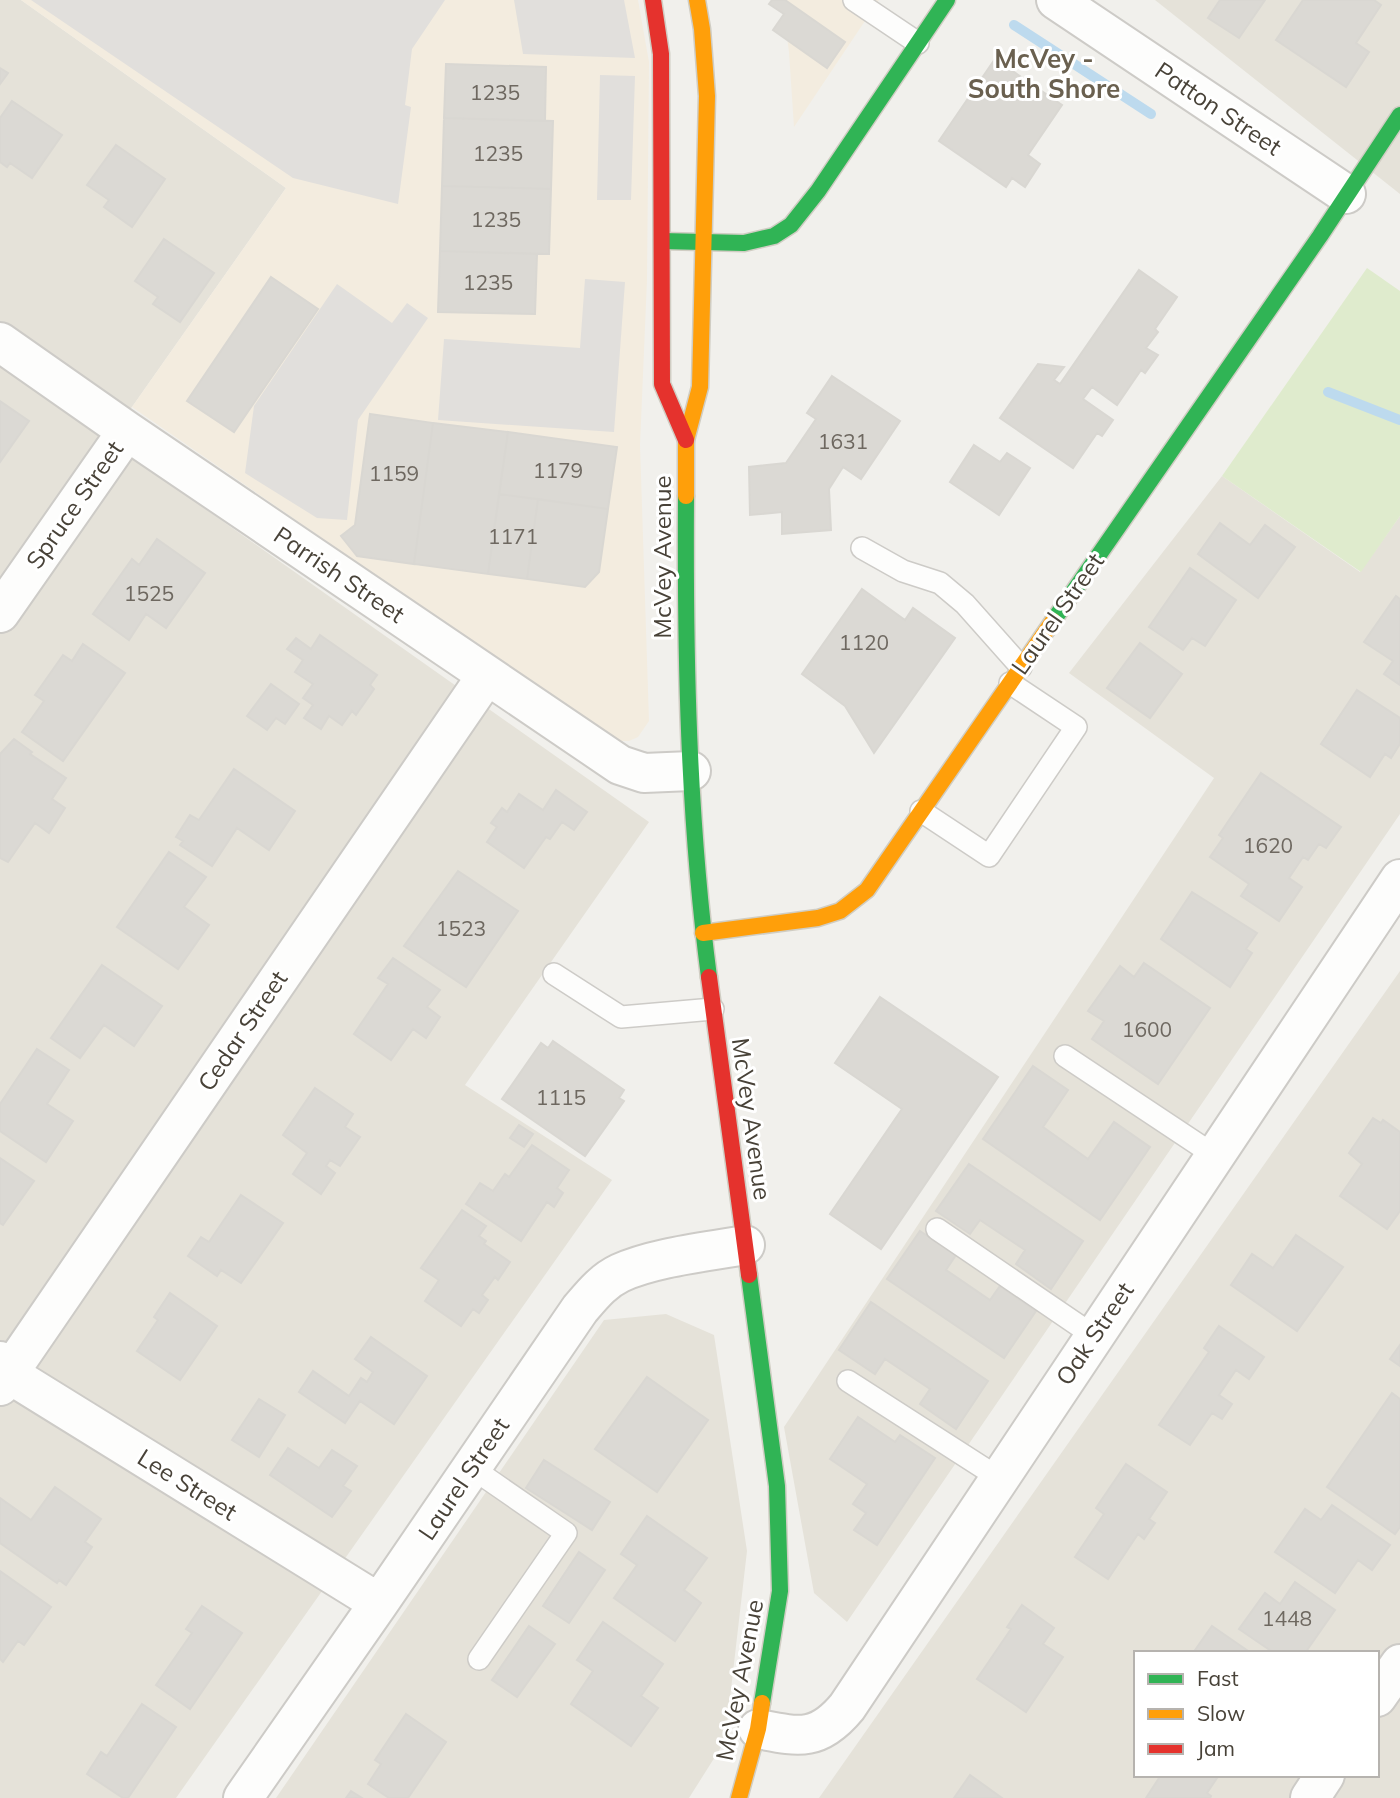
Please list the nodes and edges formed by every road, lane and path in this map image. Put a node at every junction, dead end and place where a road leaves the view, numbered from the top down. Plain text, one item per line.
1 (653, 0) edge
2 (697, 0) edge
3 (854, 0) edge
4 (947, 0) edge
5 (1056, 0) edge
6 (918, 43) junction
7 (1400, 115) edge
8 (1346, 194) junction
9 (662, 241) junction
10 (704, 242) junction
11 (0, 342) edge
12 (127, 431) junction
13 (686, 440) junction
14 (862, 548) dead end
15 (0, 613) edge
16 (486, 675) junction
17 (1016, 675) junction
18 (691, 771) junction
19 (921, 811) junction
20 (1400, 879) edge
21 (703, 933) junction
22 (554, 974) dead end
23 (713, 1009) junction
24 (1065, 1056) dead end
25 (1214, 1155) junction
26 (937, 1229) dead end
27 (745, 1245) junction
28 (1094, 1336) junction
29 (3, 1374) edge
30 (848, 1381) dead end
31 (472, 1468) junction
32 (999, 1478) junction
33 (379, 1603) junction
34 (479, 1659) dead end
35 (1400, 1664) edge
36 (1379, 1695) edge
37 (758, 1730) junction
38 (1324, 1777) edge
39 (243, 1798) edge
40 (739, 1798) edge
41 (1310, 1798) edge

1 - 9 main road, McVey Avenue
2 - 10 main road, McVey Avenue
3 - 6 lane
4 - 6 main road
5 - 8 street, Patton Street
6 - 10 main road
7 - 8 main road, Laurel Street
8 - 17 main road, Laurel Street
9 - 10 main road
9 - 13 main road, McVey Avenue
10 - 13 main road, McVey Avenue
11 - 12 street, Parrish Street
12 - 15 street, Spruce Street
12 - 16 street, Parrish Street
13 - 18 main road, McVey Avenue
14 - 17 lane
16 - 18 street, Parrish Street
16 - 29 street, Cedar Street
17 - 19 main road, Laurel Street
17 - 19 lane
18 - 21 main road, McVey Avenue
19 - 21 main road, Laurel Street
20 - 25 street, Oak Street
21 - 23 main road, McVey Avenue
22 - 23 lane
23 - 27 main road, McVey Avenue
24 - 25 lane
25 - 28 street, Oak Street
26 - 28 lane
27 - 31 street, Laurel Street
27 - 37 main road, McVey Avenue
28 - 32 street, Oak Street
29 - 33 street, Lee Street
30 - 32 lane
31 - 33 street, Laurel Street
31 - 34 lane
32 - 37 street, Oak Street
33 - 39 street, Laurel Street
35 - 36 street
37 - 40 main road, McVey Avenue
38 - 41 street

